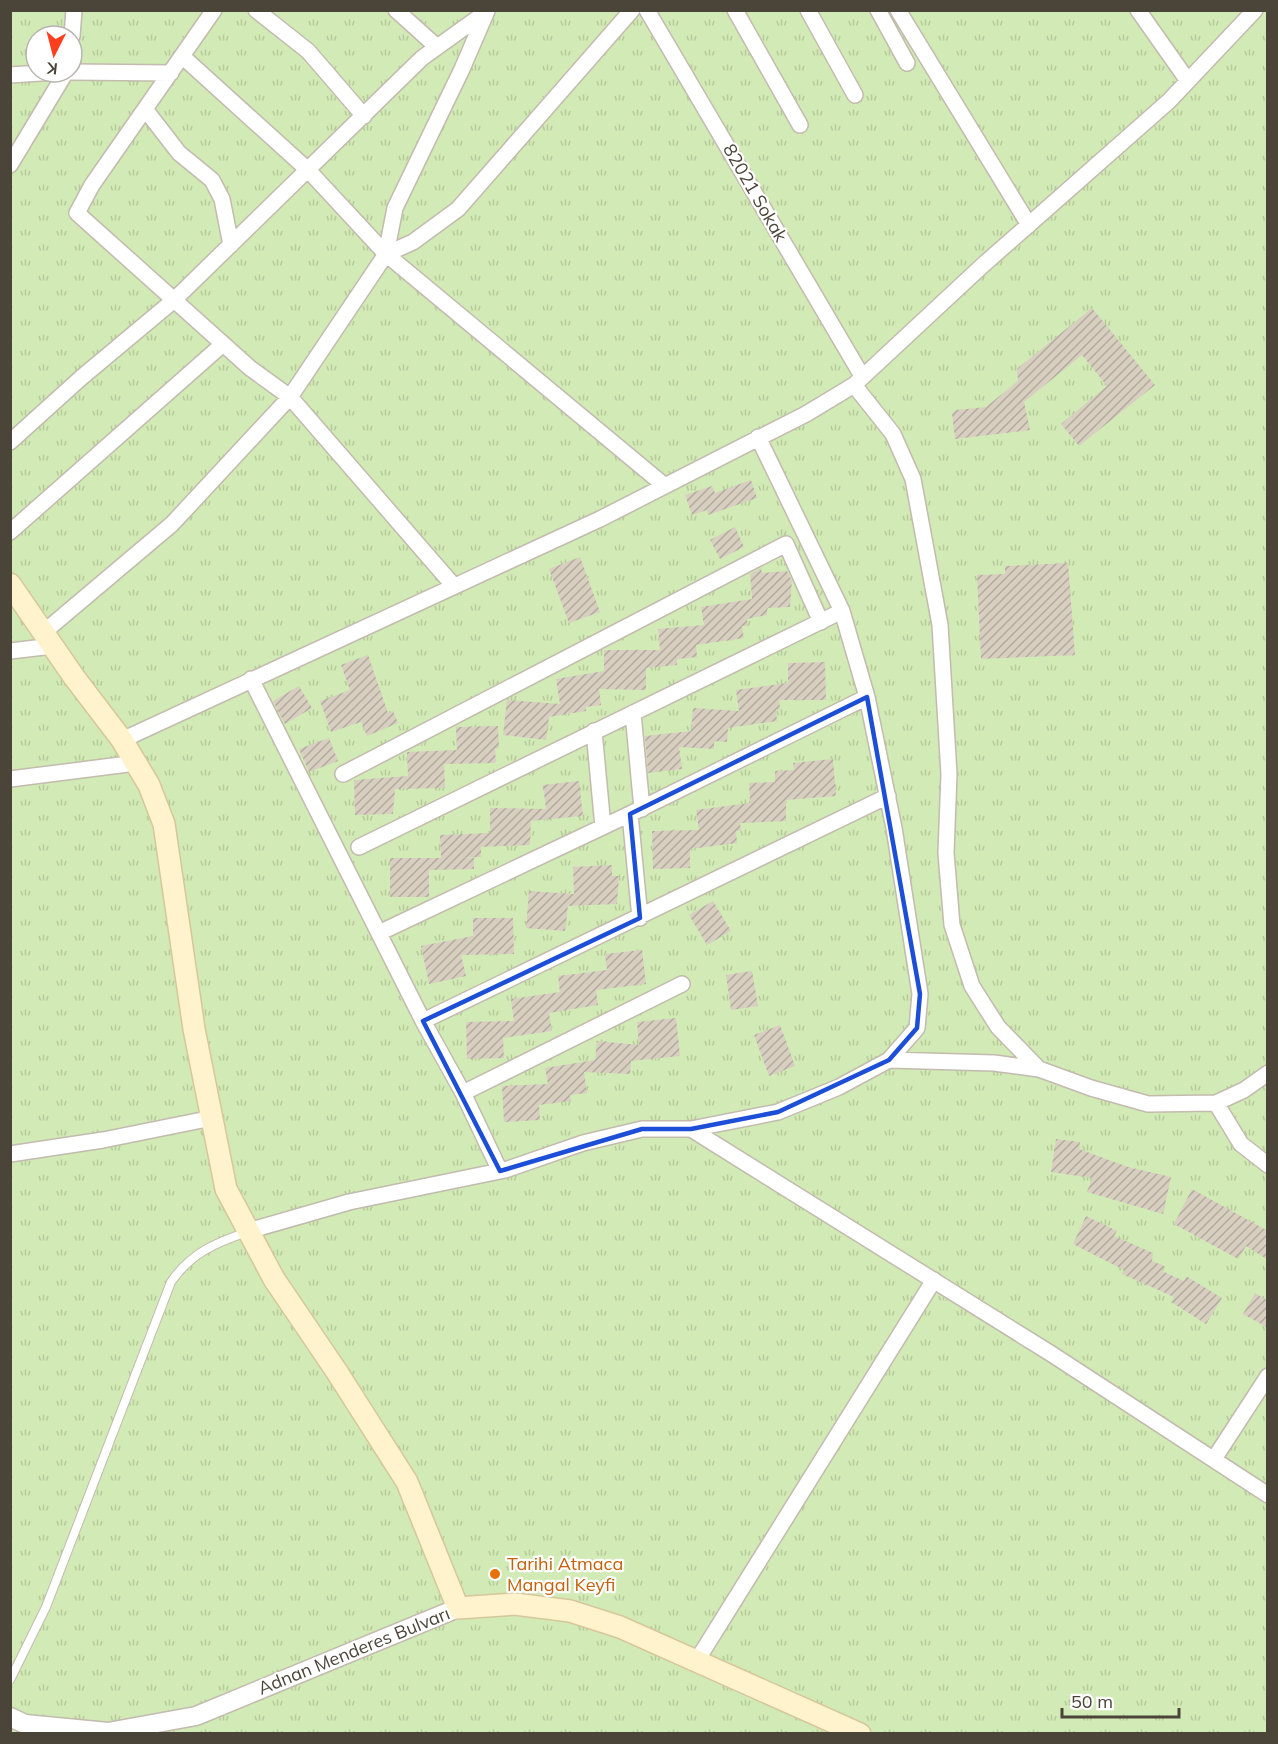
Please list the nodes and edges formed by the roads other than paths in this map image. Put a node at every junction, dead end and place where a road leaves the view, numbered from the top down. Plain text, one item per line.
1 (214, 10) edge
2 (256, 10) edge
3 (396, 10) edge
4 (632, 10) edge
5 (647, 10) edge
6 (735, 10) edge
7 (808, 10) edge
8 (878, 10) edge
9 (898, 10) edge
10 (1138, 10) edge
11 (1255, 10) edge
12 (487, 11) edge
13 (436, 47) junction
14 (182, 56) junction
15 (907, 63) dead end
16 (84, 72) edge
17 (171, 72) junction
18 (1188, 81) junction
19 (59, 84) edge
20 (855, 95) dead end
21 (145, 109) junction
22 (363, 116) junction
23 (800, 125) dead end
24 (10, 165) edge
25 (309, 171) junction
26 (1029, 225) junction
27 (231, 245) junction
28 (386, 254) junction
29 (173, 301) junction
30 (223, 344) junction
31 (858, 380) junction
32 (290, 397) junction
33 (758, 437) junction
34 (10, 442) edge
35 (665, 486) junction
36 (10, 532) edge
37 (10, 584) edge
38 (453, 585) junction
39 (842, 611) junction
40 (821, 622) junction
41 (48, 639) junction
42 (10, 651) edge
43 (251, 680) junction
44 (867, 697) junction
45 (633, 713) junction
46 (594, 731) junction
47 (122, 740) junction
48 (135, 763) junction
49 (342, 774) dead end
50 (10, 779) edge
51 (888, 796) junction
52 (636, 812) junction
53 (603, 827) junction
54 (359, 847) dead end
55 (640, 918) junction
56 (381, 932) junction
57 (682, 984) dead end
58 (423, 1021) junction
59 (889, 1060) junction
60 (1039, 1069) junction
61 (1268, 1073) edge
62 (463, 1093) junction
63 (1215, 1103) junction
64 (212, 1118) junction
65 (691, 1129) junction
66 (10, 1154) edge
67 (1268, 1165) edge
68 (500, 1170) junction
69 (248, 1231) junction
70 (934, 1280) junction
71 (1268, 1376) edge
72 (1214, 1459) junction
73 (1268, 1495) edge
74 (458, 1608) junction
75 (696, 1662) junction
76 (10, 1680) edge
77 (10, 1716) edge
78 (860, 1734) edge

1 - 14 street
2 - 22 street
3 - 13 street
4 - 28 street
5 - 31 street, 82021 Sokak
6 - 23 street
7 - 20 street
8 - 15 street
9 - 26 street
10 - 18 street
11 - 18 street
12 - 13 street
12 - 28 street
13 - 22 street
14 - 17 street
14 - 25 street
16 - 17 street
17 - 21 street
18 - 26 street
19 - 24 street
21 - 27 street
21 - 29 street
22 - 25 street
25 - 27 street
25 - 28 street
26 - 31 street
27 - 29 street
28 - 32 street
28 - 35 street
29 - 30 street
29 - 34 street
30 - 32 street
30 - 36 street
31 - 33 street
31 - 60 street, 82021 Sokak
32 - 38 street
32 - 41 street
33 - 35 street
33 - 39 street
35 - 38 street
37 - 41 main road
38 - 43 street
39 - 40 street
39 - 44 street
40 - 45 street
40 - 49 street
41 - 42 street
41 - 47 main road
43 - 47 street
43 - 56 street
44 - 51 street
44 - 52 street
45 - 46 street
45 - 52 street
46 - 53 street
46 - 54 street
47 - 48 main road
48 - 50 street
48 - 64 main road
51 - 55 street
51 - 59 street
52 - 53 street
52 - 55 street
53 - 56 street
55 - 58 street
56 - 58 street
57 - 62 street
58 - 62 street
59 - 60 street
59 - 65 street
60 - 63 street
61 - 63 street
62 - 68 street
63 - 67 street
64 - 66 street
64 - 69 main road
65 - 68 street
65 - 70 street
68 - 69 street
69 - 74 main road
69 - 76 lane
70 - 72 street
70 - 75 street
71 - 72 street
72 - 73 street
74 - 75 main road, Adnan Menderes Bulvarı
74 - 77 street, Adnan Menderes Bulvarı
75 - 78 main road, Adnan Menderes Bulvarı

